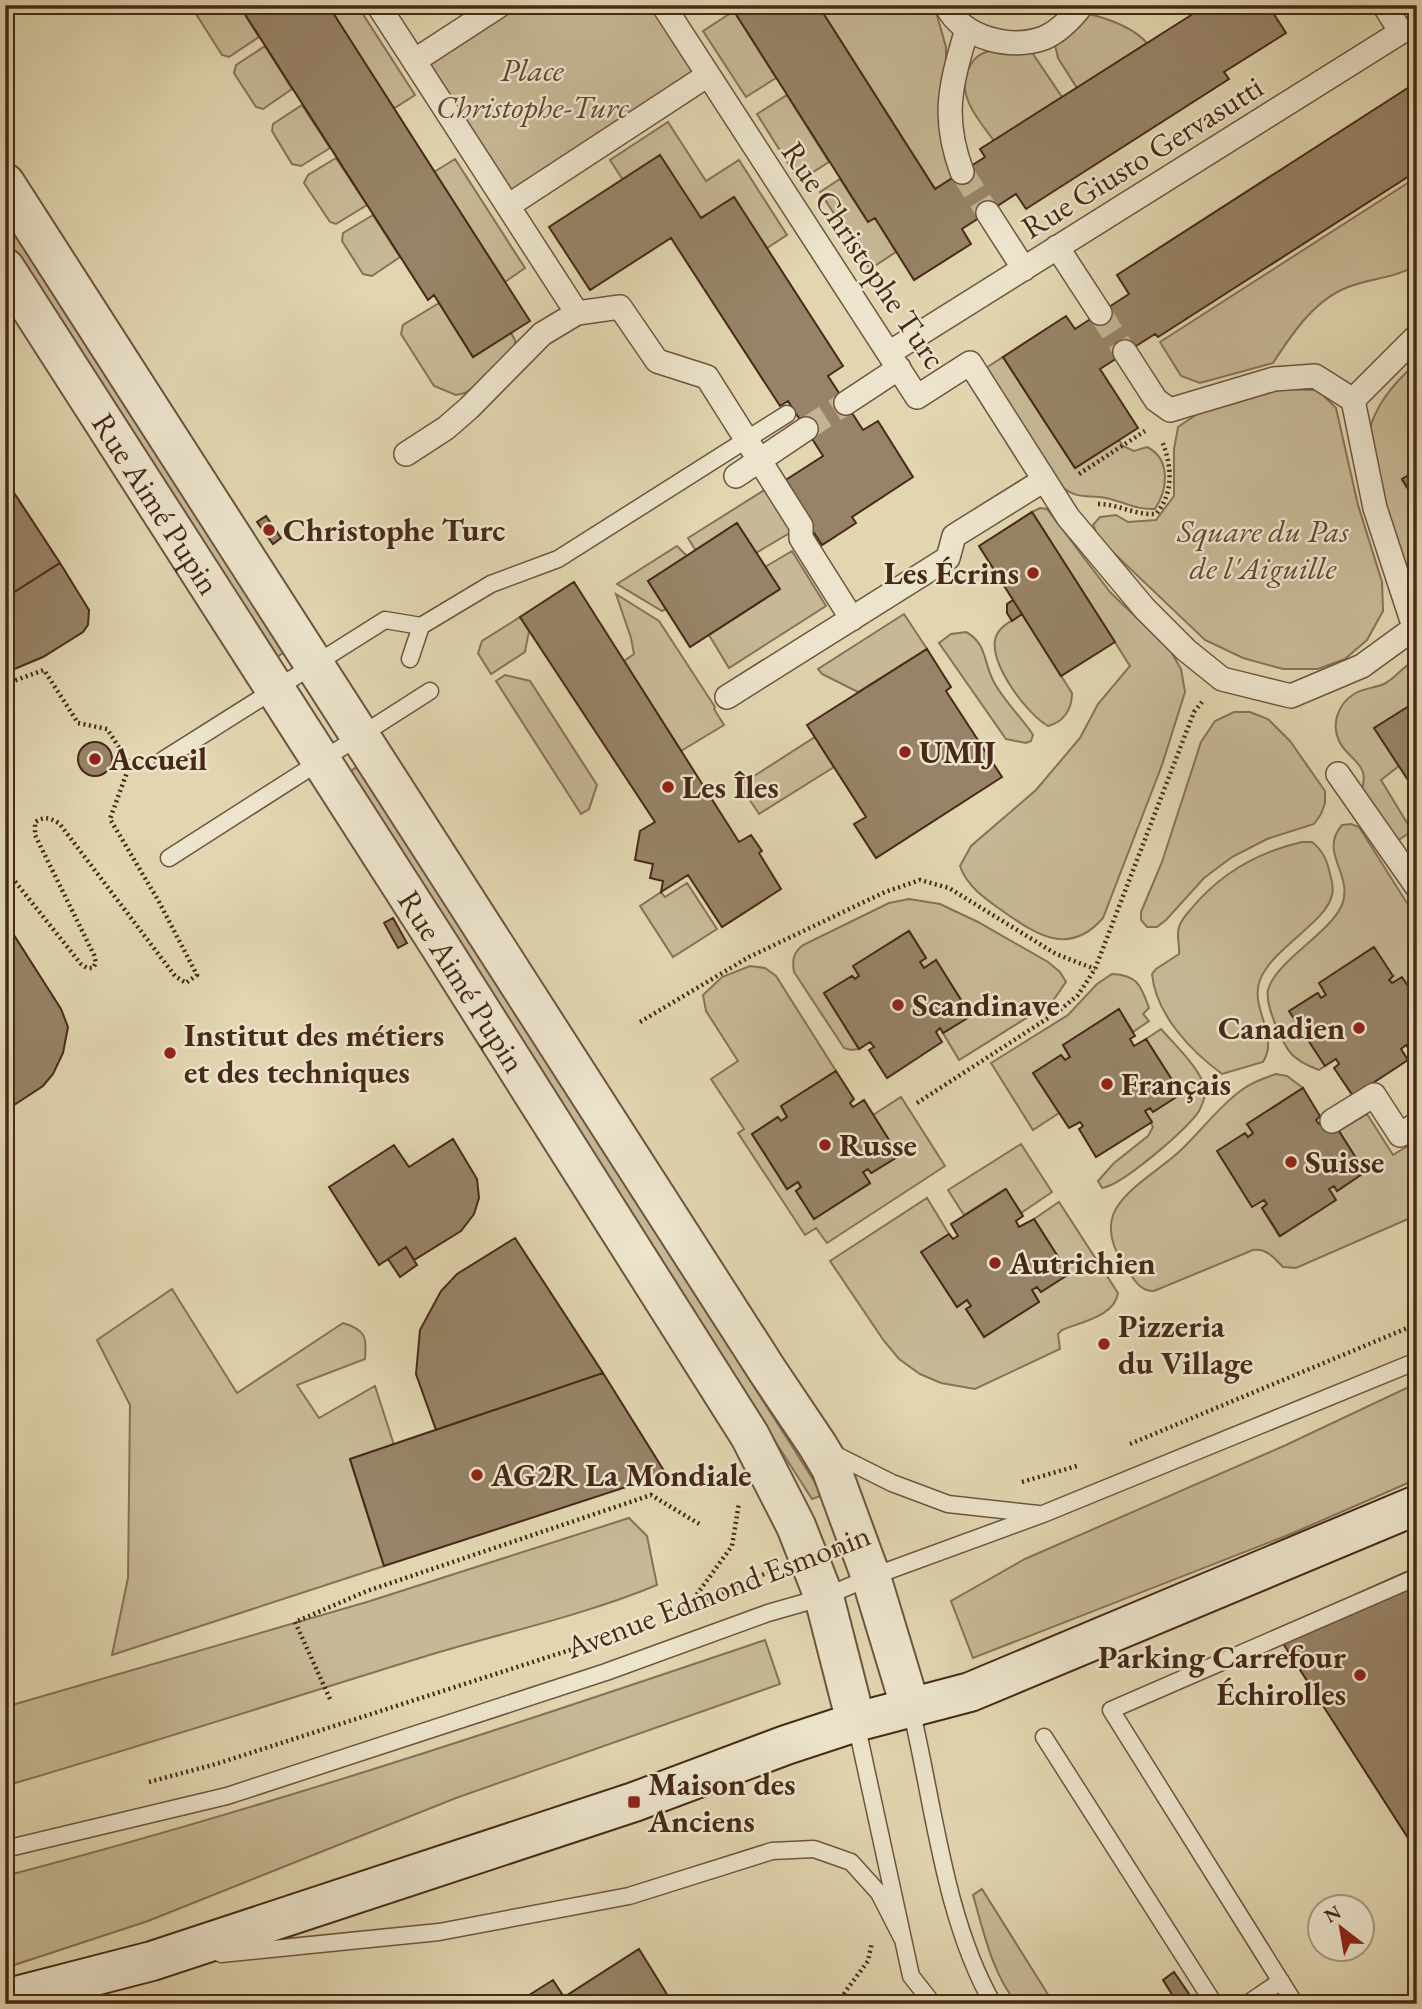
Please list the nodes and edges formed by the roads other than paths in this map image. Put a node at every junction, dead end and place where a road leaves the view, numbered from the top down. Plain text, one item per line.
1 (378, 5) edge
2 (500, 5) edge
3 (663, 5) edge
4 (946, 5) edge
5 (1082, 5) edge
6 (1384, 5) edge
7 (967, 29) junction
8 (414, 61) junction
9 (708, 75) junction
10 (962, 172) tunnel mouth
11 (5, 183) edge
12 (508, 206) junction
13 (988, 213) tunnel mouth
14 (1057, 247) junction
15 (5, 268) edge
16 (1024, 269) junction
17 (577, 313) junction
18 (1100, 313) tunnel mouth
19 (1417, 336) edge
20 (1125, 352) tunnel mouth
21 (894, 361) junction
22 (1353, 400) junction
23 (846, 403) tunnel mouth
24 (787, 414) dead end
25 (806, 429) tunnel mouth
26 (746, 440) junction
27 (406, 454) dead end
28 (759, 461) junction
29 (736, 476) dead end
30 (1044, 480) junction
31 (852, 619) junction
32 (421, 626) junction
33 (1416, 626) edge
34 (410, 659) dead end
35 (314, 665) junction
36 (276, 690) junction
37 (430, 691) dead end
38 (727, 697) dead end
39 (360, 736) junction
40 (163, 760) dead end
41 (321, 760) junction
42 (1338, 774) dead end
43 (169, 858) dead end
44 (1417, 887) edge
45 (1332, 1121) dead end
46 (1417, 1124) edge
47 (1417, 1361) edge
48 (818, 1446) junction
49 (1417, 1505) edge
50 (1043, 1514) junction
51 (871, 1577) junction
52 (1417, 1577) edge
53 (824, 1597) junction
54 (911, 1709) junction
55 (856, 1722) junction
56 (1044, 1737) dead end
57 (5, 1849) edge
58 (902, 1938) junction
59 (152, 1961) junction
60 (1281, 1981) junction
61 (5, 1999) edge
62 (933, 2004) edge
63 (992, 2004) edge
64 (1219, 2004) edge
65 (1247, 2004) edge
66 (1295, 2004) edge

1 - 8 street
2 - 8 street
3 - 9 street, Rue Christophe Turc
4 - 7 street
5 - 7 street
6 - 14 street, Rue Giusto Gervasutti
7 - 10 street
8 - 12 street
9 - 12 street
9 - 21 street, Rue Christophe Turc
11 - 35 street, Rue Aimé Pupin
12 - 17 street
13 - 16 street
14 - 16 street, Rue Giusto Gervasutti
14 - 18 street
15 - 36 street, Rue Aimé Pupin
16 - 21 street, Rue Giusto Gervasutti
17 - 26 street
17 - 27 street
19 - 22 street
20 - 22 street
21 - 23 street, Rue Giusto Gervasutti
21 - 30 street, Rue Christophe Turc
22 - 33 street
24 - 26 lane
25 - 28 street
26 - 28 street
26 - 32 lane
28 - 29 street
28 - 31 street
30 - 31 street
30 - 33 street, Rue Christophe Turc
31 - 38 street
32 - 34 lane
32 - 35 lane
35 - 36 lane
35 - 39 street, Rue Aimé Pupin
36 - 40 lane
36 - 41 street, Rue Aimé Pupin
37 - 39 lane
39 - 41 lane
39 - 48 street, Rue Aimé Pupin
41 - 43 lane
41 - 53 street, Rue Aimé Pupin
42 - 44 street
45 - 46 street
47 - 50 lane, Avenue Edmond Esmonin
48 - 50 lane
48 - 51 street, Rue Aimé Pupin
49 - 54 street
50 - 51 lane, Avenue Edmond Esmonin
51 - 53 lane, Avenue Edmond Esmonin
51 - 54 street, Rue Aimé Pupin
52 - 60 lane
53 - 55 street, Rue Aimé Pupin
53 - 57 lane, Avenue Edmond Esmonin
54 - 55 street
54 - 63 lane
55 - 58 lane
55 - 59 street
56 - 64 lane
58 - 59 lane
58 - 62 lane
59 - 61 street
60 - 65 lane
60 - 66 lane

